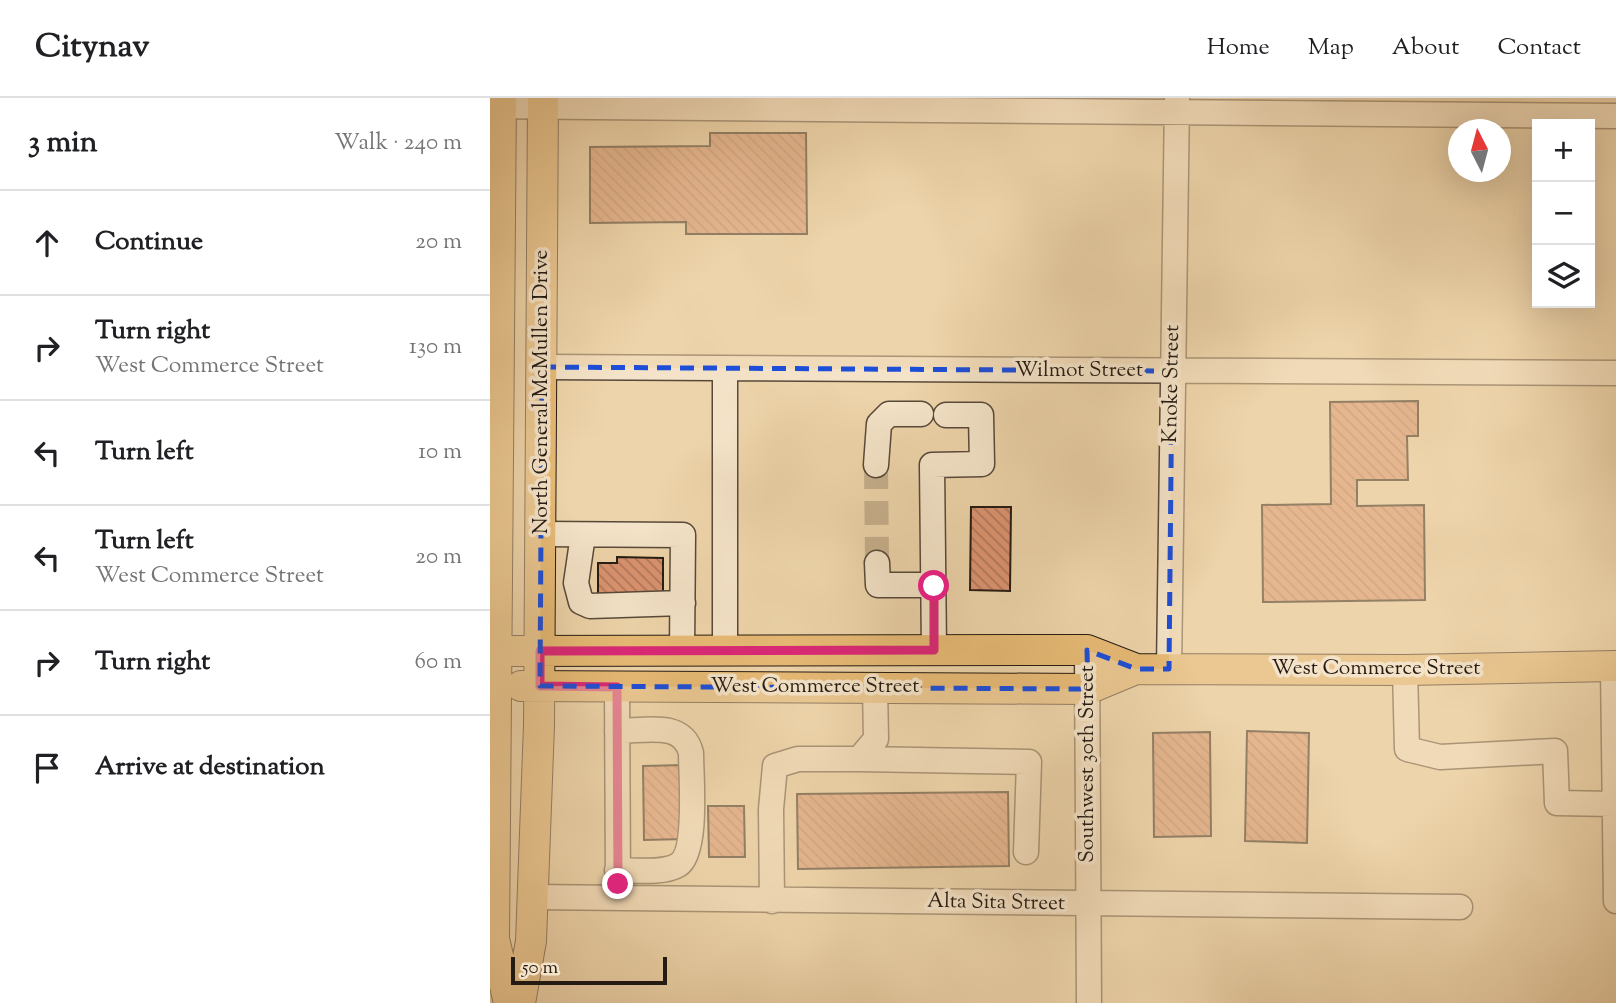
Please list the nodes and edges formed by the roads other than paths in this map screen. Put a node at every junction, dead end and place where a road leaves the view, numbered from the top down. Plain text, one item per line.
1 (543, 102) edge
2 (498, 103) edge
3 (1177, 106) edge
4 (1616, 116) edge
5 (495, 216) edge
6 (542, 367) junction
7 (494, 368) edge
8 (724, 370) junction
9 (1172, 371) junction
10 (1616, 373) edge
11 (921, 414) dead end
12 (946, 415) dead end
13 (494, 420) edge
14 (876, 464) tunnel mouth
15 (541, 534) junction
16 (583, 535) junction
17 (877, 563) tunnel mouth
18 (934, 586) junction
19 (683, 603) junction
20 (724, 649) junction
21 (682, 650) junction
22 (934, 650) junction
23 (1087, 650) junction
24 (493, 651) edge
25 (540, 651) junction
26 (1615, 666) edge
27 (1136, 669) junction
28 (1169, 669) junction
29 (1405, 670) junction
30 (493, 686) edge
31 (540, 686) junction
32 (617, 687) junction
33 (875, 688) junction
34 (1088, 689) junction
35 (617, 731) junction
36 (859, 759) junction
37 (1613, 804) junction
38 (1026, 852) dead end
39 (492, 856) edge
40 (617, 870) junction
41 (533, 897) junction
42 (618, 899) junction
43 (772, 901) junction
44 (1616, 901) edge
45 (1088, 904) junction
46 (1460, 907) dead end
47 (509, 1003) edge
48 (520, 1003) edge
49 (1088, 1003) edge

1 - 2 street
1 - 3 street
1 - 6 main road, North General McMullen Drive
2 - 5 main road, North General McMullen Drive
3 - 4 street
3 - 9 street, Knoke Street
5 - 7 main road, North General McMullen Drive
6 - 8 street, Wilmot Street
6 - 15 main road, North General McMullen Drive
7 - 13 main road, North General McMullen Drive
8 - 9 street, Wilmot Street
8 - 20 street
9 - 10 street, Wilmot Street
9 - 28 street, Knoke Street
11 - 14 street
12 - 18 street
13 - 24 main road, North General McMullen Drive
15 - 16 street
15 - 25 main road, North General McMullen Drive
16 - 19 street
16 - 19 street
17 - 18 street
18 - 22 street
19 - 21 street
20 - 21 main road, West Commerce Street
20 - 22 main road, West Commerce Street
21 - 25 main road, West Commerce Street
22 - 23 main road, West Commerce Street
23 - 27 main road, West Commerce Street
23 - 34 street, Southwest 30th Street
24 - 25 main road, West Commerce Street
24 - 30 main road, North General McMullen Drive
25 - 31 main road, North General McMullen Drive
26 - 29 main road, West Commerce Street
26 - 37 street
27 - 28 main road, West Commerce Street
27 - 34 main road, West Commerce Street
28 - 29 main road, West Commerce Street
29 - 37 street
30 - 31 main road, West Commerce Street
30 - 39 main road, North General McMullen Drive
31 - 32 main road, West Commerce Street
31 - 41 main road, North General McMullen Drive
32 - 33 main road, West Commerce Street
32 - 35 street
33 - 34 main road, West Commerce Street
33 - 36 street
34 - 45 street, Southwest 30th Street
35 - 40 street
35 - 40 street
36 - 38 street
36 - 43 street
37 - 44 street
39 - 47 main road, North General McMullen Drive
40 - 42 street
41 - 42 street, Alta Sita Street
41 - 48 main road, North General McMullen Drive
42 - 43 street, Alta Sita Street
43 - 45 street, Alta Sita Street
45 - 46 street, Alta Sita Street
45 - 49 street, Southwest 30th Street

